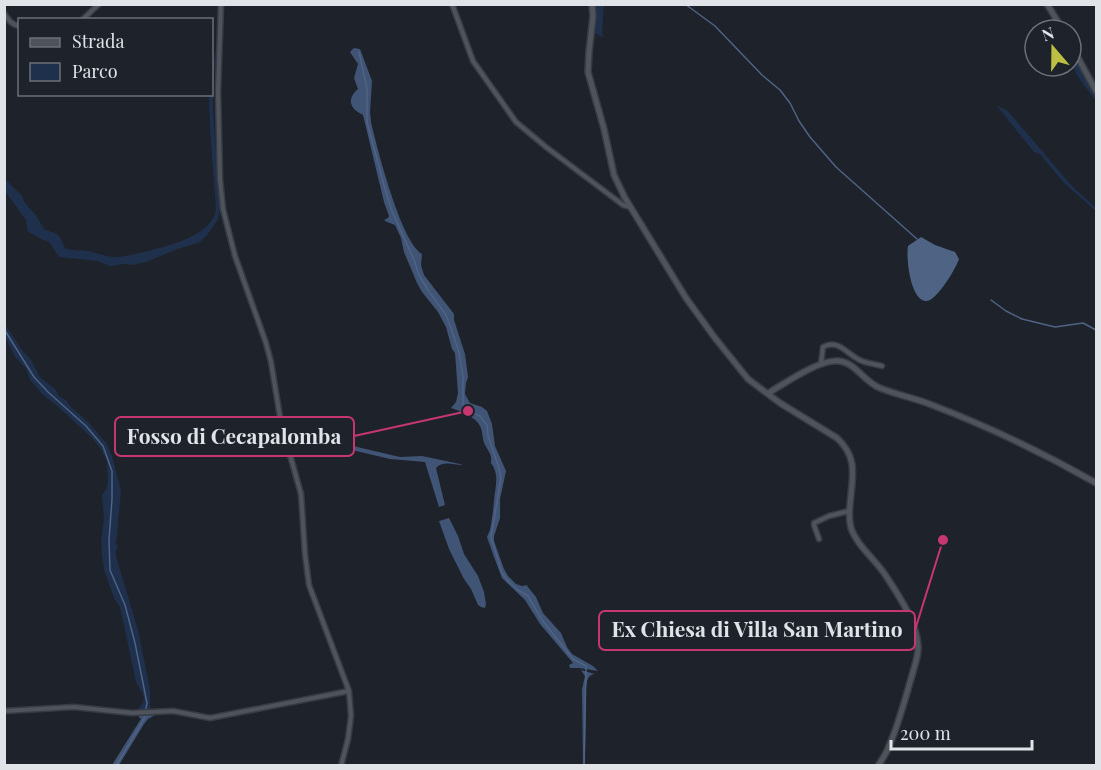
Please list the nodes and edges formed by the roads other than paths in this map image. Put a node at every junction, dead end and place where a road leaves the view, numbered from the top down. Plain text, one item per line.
1 (99, 4) edge
2 (220, 4) edge
3 (452, 4) edge
4 (592, 4) edge
5 (1047, 4) edge
6 (4, 13) edge
7 (84, 18) edge
8 (1056, 18) edge
9 (18, 26) edge
10 (1083, 67) edge
11 (1096, 91) edge
12 (630, 207) junction
13 (821, 365) junction
14 (882, 366) dead end
15 (768, 394) junction
16 (1096, 483) edge
17 (849, 511) junction
18 (819, 539) dead end
19 (349, 691) junction
20 (4, 711) edge
21 (341, 765) edge
22 (878, 765) edge

1 - 7 street
2 - 19 street
3 - 12 street
4 - 12 main road
5 - 8 main road
6 - 9 street
10 - 11 main road
12 - 15 main road
13 - 14 street
13 - 15 main road
13 - 16 main road
15 - 17 main road
17 - 18 street
17 - 22 main road
19 - 20 street
19 - 21 street

